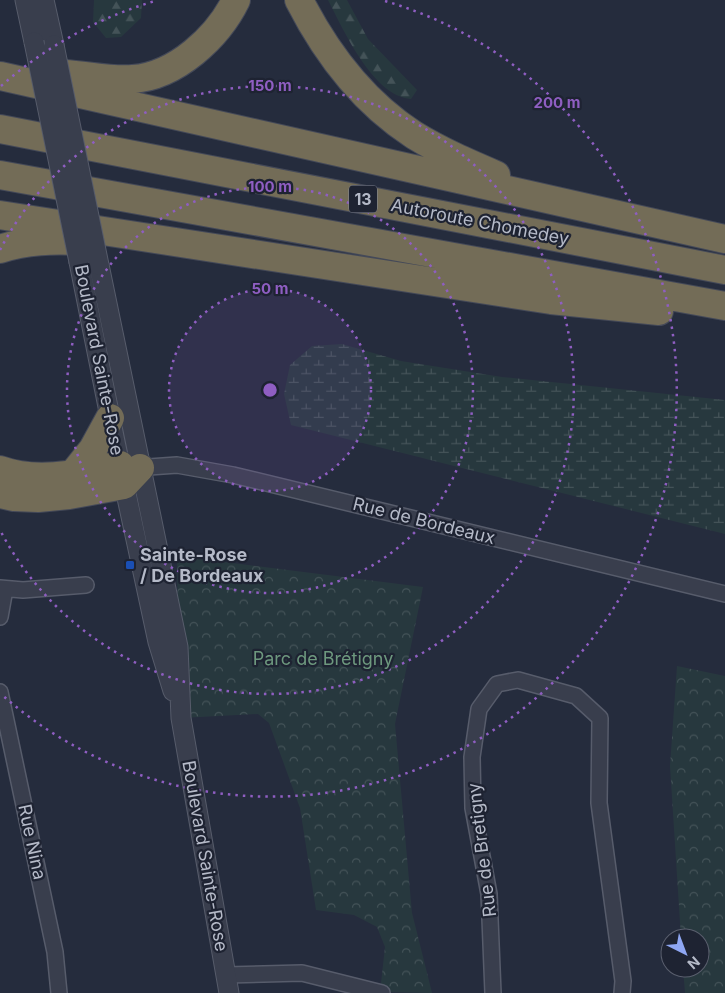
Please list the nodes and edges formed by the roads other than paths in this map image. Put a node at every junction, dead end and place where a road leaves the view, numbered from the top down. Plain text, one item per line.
1 (25, 0) edge
2 (44, 0) edge
3 (236, 0) edge
4 (299, 0) edge
5 (0, 69) edge
6 (0, 76) edge
7 (0, 129) edge
8 (0, 175) edge
9 (545, 198) junction
10 (0, 214) edge
11 (158, 239) junction
12 (725, 239) edge
13 (0, 249) edge
14 (725, 270) edge
15 (725, 306) edge
16 (725, 317) edge
17 (110, 418) junction
18 (0, 470) edge
19 (128, 473) junction
20 (73, 474) junction
21 (0, 494) edge
22 (86, 585) dead end
23 (2, 588) edge
24 (725, 594) edge
25 (0, 617) edge
26 (0, 692) edge
27 (228, 984) edge
28 (59, 993) edge
29 (382, 993) edge
30 (494, 993) edge
31 (622, 993) edge

1 - 17 street, Boulevard Sainte-Rose, bridge
2 - 19 street, Boulevard Sainte-Rose, bridge
3 - 5 highway
4 - 9 highway
6 - 9 highway
7 - 14 highway, Autoroute Chomedey / 13
8 - 15 highway, 13
9 - 12 highway
10 - 11 highway
11 - 13 highway
11 - 16 highway
17 - 19 street, Boulevard Sainte-Rose
17 - 20 highway
18 - 20 highway
19 - 20 highway
19 - 21 highway
19 - 24 street, Rue de Bordeaux
19 - 27 street, Boulevard Sainte-Rose
22 - 23 street
23 - 25 street
26 - 28 street, Rue Nina
27 - 29 street
30 - 31 street, Rue de Bretigny

